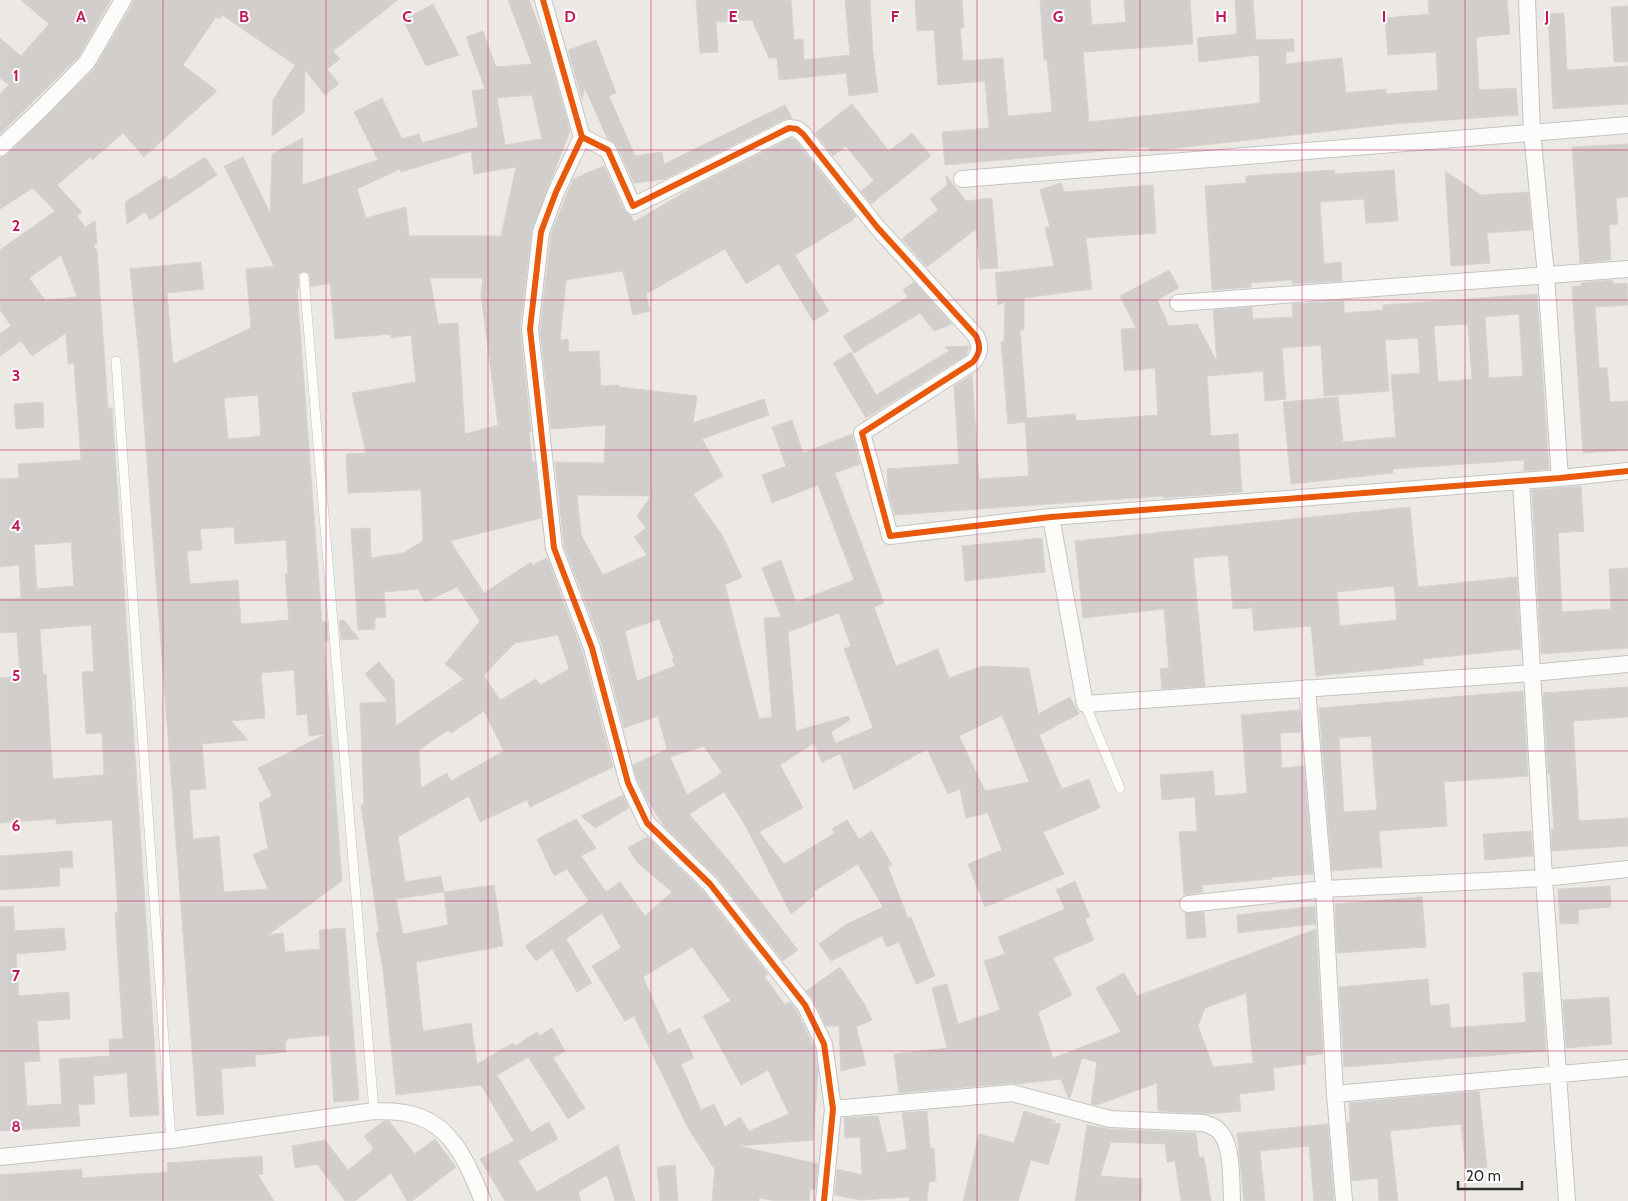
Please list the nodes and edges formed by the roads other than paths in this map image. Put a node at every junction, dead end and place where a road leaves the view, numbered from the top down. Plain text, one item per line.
1 (123, 0) edge
2 (543, 0) edge
3 (1527, 0) edge
4 (1628, 125) edge
5 (1532, 132) junction
6 (582, 138) junction
7 (0, 148) edge
8 (962, 179) dead end
9 (1628, 269) edge
10 (1546, 275) junction
11 (304, 277) dead end
12 (1178, 303) dead end
13 (116, 361) dead end
14 (1628, 471) edge
15 (1560, 478) junction
16 (1521, 481) junction
17 (1051, 517) junction
18 (1628, 664) edge
19 (1532, 673) junction
20 (1307, 688) junction
21 (1085, 704) junction
22 (1120, 788) dead end
23 (1628, 869) edge
24 (1544, 878) junction
25 (1324, 889) junction
26 (1188, 904) dead end
27 (1628, 1068) edge
28 (1557, 1075) junction
29 (1335, 1094) junction
30 (833, 1109) junction
31 (374, 1111) junction
32 (171, 1140) junction
33 (0, 1156) edge
34 (483, 1201) edge
35 (824, 1201) edge
36 (1232, 1201) edge
37 (1344, 1201) edge
38 (1567, 1201) edge

1 - 7 street
2 - 6 street
3 - 5 street
4 - 5 street
5 - 8 street
5 - 10 street
6 - 17 street
6 - 30 street
9 - 10 street
10 - 12 street
10 - 15 street
11 - 31 lane
13 - 32 lane
14 - 15 street
15 - 16 street
16 - 17 street
16 - 19 street
17 - 21 street
18 - 19 street
19 - 20 street
19 - 24 street
20 - 21 street
20 - 25 street
21 - 22 lane
23 - 24 street
24 - 25 street
24 - 28 street
25 - 26 street
25 - 29 street
27 - 28 street
28 - 29 street
28 - 38 street
29 - 37 street
30 - 35 street
30 - 36 street
31 - 32 street
31 - 34 street
32 - 33 street

